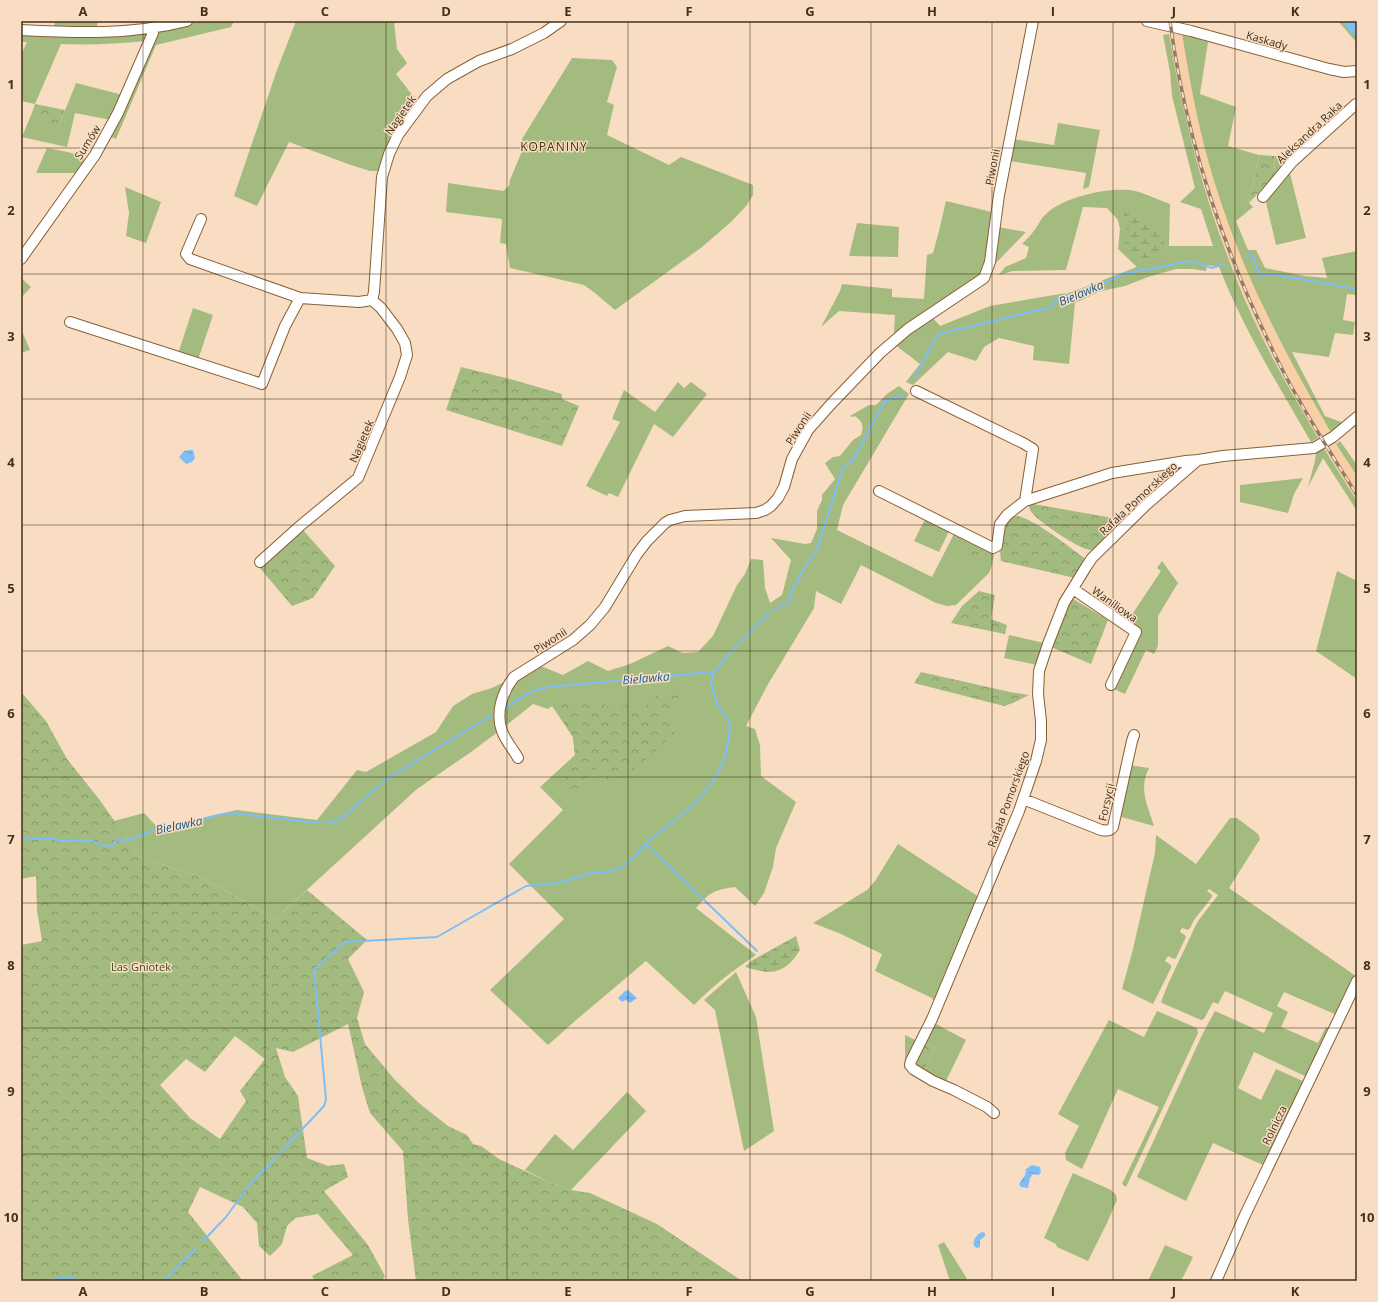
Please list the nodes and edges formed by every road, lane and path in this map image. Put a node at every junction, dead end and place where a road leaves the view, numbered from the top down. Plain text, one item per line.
1 (187, 21) edge
2 (561, 21) edge
3 (1033, 21) edge
4 (1147, 21) edge
5 (153, 28) junction
6 (21, 30) edge
7 (1357, 71) edge
8 (1357, 99) edge
9 (1356, 104) edge
10 (1357, 109) edge
11 (1263, 197) dead end
12 (201, 220) dead end
13 (21, 259) edge
14 (300, 298) junction
15 (372, 300) junction
16 (70, 322) dead end
17 (916, 391) dead end
18 (1357, 417) edge
19 (1198, 460) junction
20 (879, 491) dead end
21 (1024, 501) junction
22 (260, 562) dead end
23 (1073, 589) junction
24 (1111, 685) dead end
25 (1134, 735) dead end
26 (518, 758) dead end
27 (1023, 799) junction
28 (1357, 981) edge
29 (994, 1113) dead end
30 (1216, 1281) edge

1 - 5 street
2 - 15 street, Nagietek
3 - 26 street, Piwonii
4 - 7 street, Kaskady
5 - 6 street
5 - 13 street, Sumów
8 - 9 street
9 - 10 street
9 - 11 street, Aleksandra Raka
12 - 14 street
14 - 15 street
14 - 16 street
15 - 22 street, Nagietek
17 - 21 street
18 - 19 street, Rafała Pomorskiego
19 - 21 street, Rafała Pomorskiego
19 - 23 street, Rafała Pomorskiego
20 - 21 street, Rafała Pomorskiego
23 - 24 street, Waniliowa
23 - 27 street, Rafała Pomorskiego
25 - 27 street, Forsycji
27 - 29 street, Rafała Pomorskiego
28 - 30 street, Rolnicza

